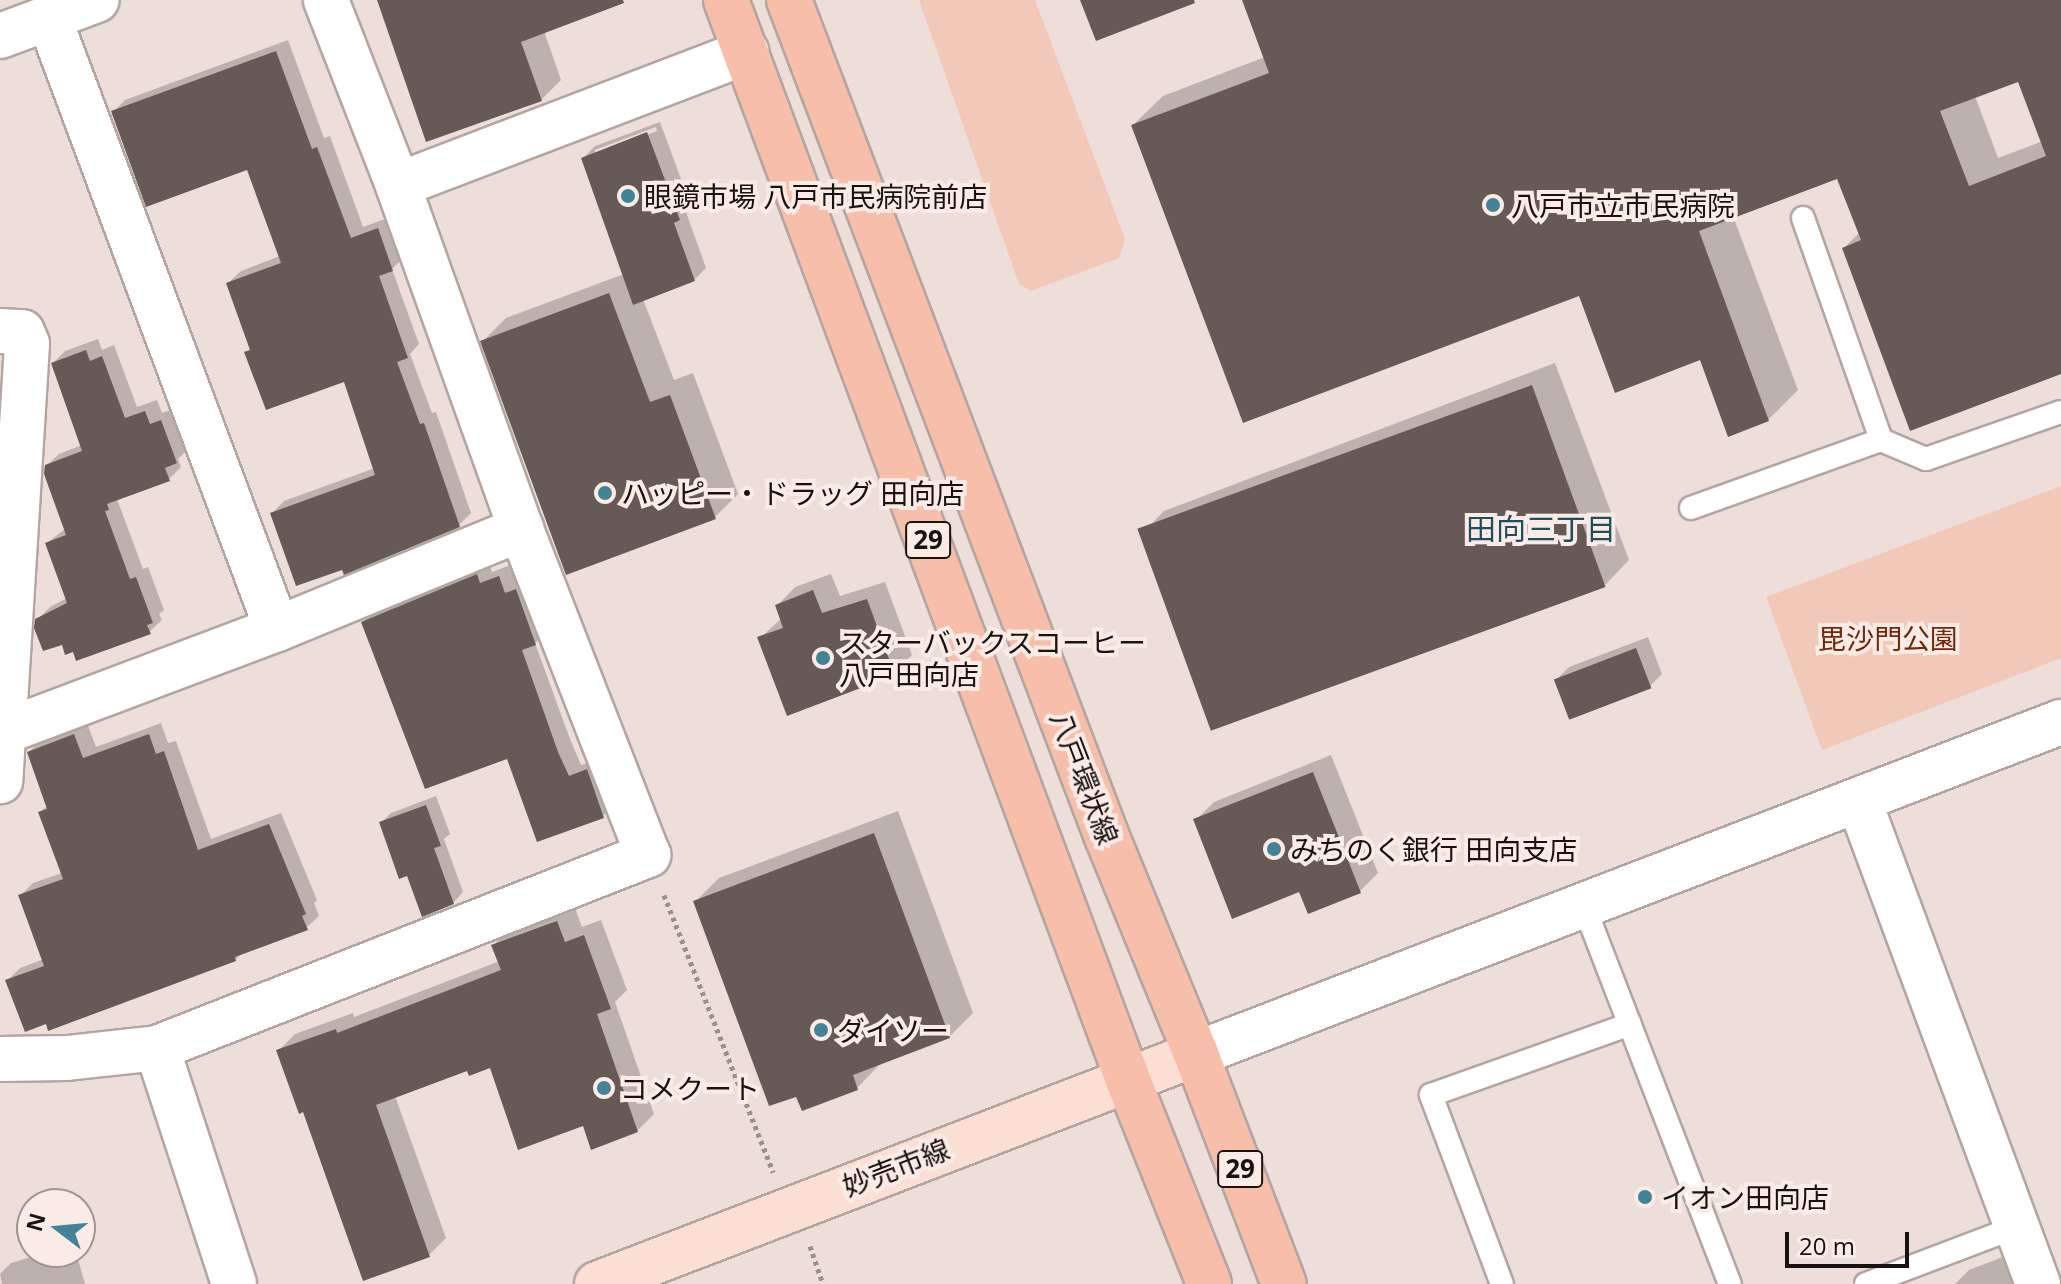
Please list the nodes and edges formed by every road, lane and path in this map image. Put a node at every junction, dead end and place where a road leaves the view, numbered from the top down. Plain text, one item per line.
1 (97, 0) edge
2 (326, 0) edge
3 (726, 0) edge
4 (789, 0) edge
5 (49, 18) junction
6 (0, 36) edge
7 (746, 52) junction
8 (398, 185) junction
9 (1803, 218) dead end
10 (0, 331) edge
11 (2061, 412) edge
12 (1881, 440) junction
13 (1691, 508) dead end
14 (521, 529) junction
15 (277, 629) junction
16 (2061, 722) edge
17 (3, 732) junction
18 (0, 781) edge
19 (1859, 801) junction
20 (648, 855) junction
21 (1584, 906) junction
22 (1630, 1024) junction
23 (157, 1048) junction
24 (1196, 1054) junction
25 (0, 1059) edge
26 (1128, 1080) junction
27 (774, 1173) dead end
28 (2016, 1227) junction
29 (809, 1245) dead end
30 (234, 1284) edge
31 (597, 1284) edge
32 (823, 1284) edge
33 (1209, 1284) edge
34 (1284, 1284) edge
35 (1502, 1284) edge
36 (1730, 1284) edge
37 (1866, 1284) edge
38 (2038, 1284) edge

1 - 5 street
2 - 8 street
3 - 7 main road, 29
4 - 24 main road, 八戸環状線 / 29
5 - 6 street
5 - 15 street
7 - 8 street
7 - 26 main road, 29
8 - 14 street
9 - 12 lane
10 - 17 street
11 - 12 lane
12 - 13 lane
14 - 15 street
14 - 20 street
15 - 17 street
16 - 19 street
17 - 18 street
19 - 21 street
19 - 28 street
20 - 23 street
20 - 27 path
21 - 22 lane
21 - 24 street
22 - 35 lane
22 - 36 lane
23 - 25 street
23 - 30 street
24 - 26 main road, 妙売市線
24 - 34 main road, 八戸環状線 / 29
26 - 31 main road, 妙売市線
26 - 33 main road, 29
28 - 37 lane
28 - 38 street
29 - 32 path

